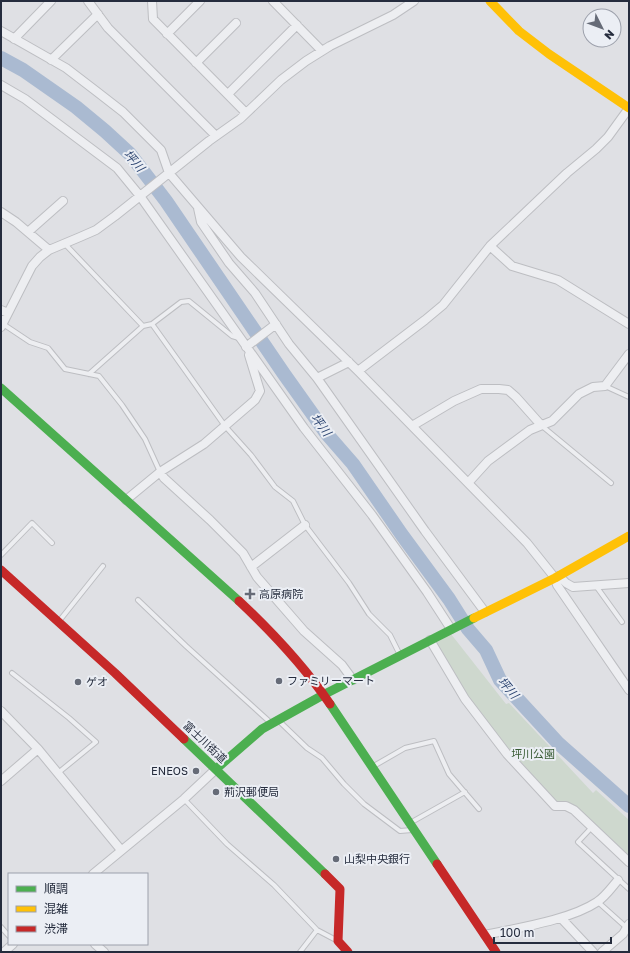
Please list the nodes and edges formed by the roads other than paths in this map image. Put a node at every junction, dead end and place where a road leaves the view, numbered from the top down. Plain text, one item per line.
1 (52, 1) edge
2 (88, 1) edge
3 (152, 1) edge
4 (200, 1) edge
5 (273, 1) edge
6 (414, 1) edge
7 (490, 1) edge
8 (98, 14) junction
9 (236, 23) dead end
10 (297, 25) junction
11 (1, 31) edge
12 (167, 34) junction
13 (14, 39) junction
14 (322, 51) junction
15 (51, 60) junction
16 (196, 63) junction
17 (1, 85) edge
18 (228, 94) junction
19 (629, 108) edge
20 (246, 113) junction
21 (216, 136) junction
22 (169, 173) junction
23 (142, 195) junction
24 (63, 201) dead end
25 (197, 205) junction
26 (1, 212) edge
27 (28, 232) junction
28 (65, 243) junction
29 (490, 246) junction
30 (49, 250) junction
31 (5, 312) edge
32 (152, 324) junction
33 (629, 324) edge
34 (2, 326) edge
35 (143, 326) junction
36 (274, 326) junction
37 (239, 338) junction
38 (248, 345) junction
39 (629, 354) edge
40 (349, 362) junction
41 (358, 371) junction
42 (89, 374) junction
43 (316, 378) junction
44 (605, 386) junction
45 (1, 388) edge
46 (629, 397) edge
47 (541, 425) junction
48 (225, 426) junction
49 (412, 426) junction
50 (160, 472) junction
51 (468, 483) junction
52 (611, 483) dead end
53 (126, 500) junction
54 (305, 524) junction
55 (629, 536) edge
56 (52, 543) dead end
57 (1, 555) edge
58 (103, 566) dead end
59 (252, 568) junction
60 (1, 570) edge
61 (557, 577) junction
62 (629, 583) edge
63 (595, 586) junction
64 (138, 600) dead end
65 (484, 613) junction
66 (58, 622) junction
67 (622, 622) dead end
68 (453, 628) junction
69 (430, 640) junction
70 (400, 656) junction
71 (12, 673) dead end
72 (353, 680) junction
73 (629, 690) edge
74 (323, 695) junction
75 (1, 711) edge
76 (275, 722) junction
77 (38, 749) junction
78 (371, 767) junction
79 (216, 769) junction
80 (58, 773) junction
81 (1, 781) edge
82 (465, 792) junction
83 (184, 799) junction
84 (479, 809) dead end
85 (412, 827) junction
86 (592, 827) junction
87 (122, 850) junction
88 (629, 862) edge
89 (94, 873) edge
90 (618, 880) junction
91 (629, 889) edge
92 (598, 902) junction
93 (561, 918) junction
94 (628, 926) edge
95 (1, 927) edge
96 (317, 930) junction
97 (8, 935) edge
98 (485, 935) junction
99 (338, 941) junction
100 (12, 945) edge
101 (96, 945) edge
102 (4, 952) edge
103 (104, 952) edge
104 (300, 952) edge
105 (348, 952) edge
106 (496, 952) edge
107 (593, 952) edge
108 (602, 952) edge

1 - 13 street
2 - 8 street
3 - 12 street
4 - 12 street
5 - 10 street
6 - 14 street
7 - 19 street
8 - 15 street
8 - 21 street
9 - 16 street
10 - 14 street
10 - 18 street
11 - 13 street
12 - 16 street
13 - 15 street
14 - 20 street
15 - 22 street
16 - 18 street
17 - 23 street
18 - 20 street
19 - 29 street
20 - 21 street
21 - 22 street
22 - 23 street
22 - 25 street
23 - 28 street
23 - 37 street
24 - 27 street
25 - 36 street
25 - 40 street
26 - 27 street
27 - 30 street
28 - 30 street
28 - 35 lane
29 - 33 street
29 - 41 street
30 - 31 street
31 - 34 street
32 - 35 lane
32 - 37 lane
32 - 48 lane
34 - 42 lane
35 - 42 lane
36 - 38 street
36 - 43 street
37 - 38 street
38 - 48 street
38 - 68 street
39 - 44 street
40 - 41 street
40 - 43 street
41 - 49 street
42 - 50 lane
43 - 65 street
44 - 46 lane
44 - 47 street
45 - 53 street
47 - 49 street
47 - 51 street
47 - 52 lane
48 - 50 street
48 - 54 lane
49 - 51 street
50 - 53 street
50 - 59 street
51 - 61 street
53 - 74 street
54 - 59 street
54 - 70 lane
55 - 61 street
56 - 57 lane
58 - 66 lane
59 - 72 street
60 - 66 street, 富士川街道
61 - 63 street
61 - 65 street
61 - 73 street
62 - 63 street
63 - 67 lane
64 - 76 lane
65 - 68 street
66 - 79 street, 富士川街道
68 - 69 street
69 - 70 street
69 - 86 street
70 - 72 street
71 - 80 lane
72 - 74 street
74 - 76 street
74 - 78 street
75 - 77 street
76 - 79 street
76 - 85 lane
77 - 80 street
77 - 81 street
78 - 82 lane
78 - 85 street
79 - 83 street
79 - 99 street, 富士川街道
80 - 87 street
82 - 84 lane
82 - 85 lane
83 - 87 street
83 - 96 lane
85 - 98 street
86 - 88 street
86 - 90 lane
87 - 89 street
90 - 91 lane
90 - 92 street
92 - 93 street
92 - 94 lane
93 - 98 street
93 - 107 street
94 - 108 street
95 - 97 lane
96 - 99 lane
96 - 104 lane
98 - 106 street
99 - 105 street
100 - 102 street
101 - 103 street

